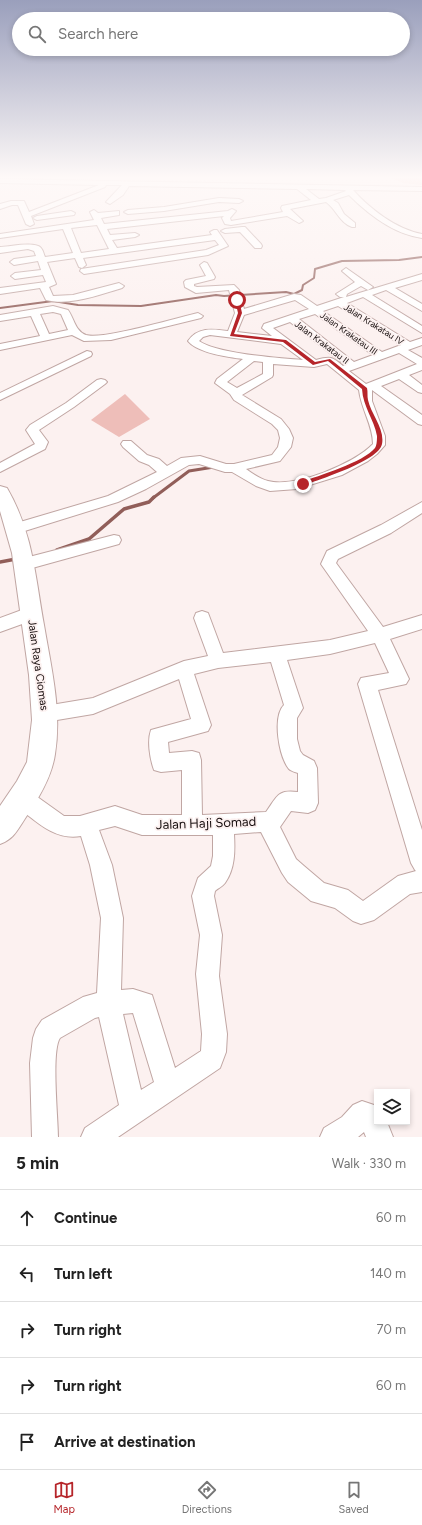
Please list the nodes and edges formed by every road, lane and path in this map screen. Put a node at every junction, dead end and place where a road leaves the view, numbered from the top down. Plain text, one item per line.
1 (49, 229) edge
2 (67, 229) edge
3 (103, 229) edge
4 (241, 229) edge
5 (241, 229) edge
6 (399, 229) edge
7 (33, 231) junction
8 (2, 234) edge
9 (135, 235) dead end
10 (216, 235) junction
11 (422, 236) edge
12 (108, 238) junction
13 (71, 241) junction
14 (163, 246) junction
15 (258, 246) dead end
16 (0, 250) edge
17 (114, 251) junction
18 (77, 256) junction
19 (171, 258) junction
20 (41, 259) junction
21 (14, 262) dead end
22 (204, 265) dead end
23 (346, 271) dead end
24 (46, 272) junction
25 (15, 276) dead end
26 (422, 276) edge
27 (408, 279) junction
28 (44, 286) junction
29 (119, 286) dead end
30 (387, 287) junction
31 (422, 287) edge
32 (365, 290) junction
33 (3, 291) edge
34 (339, 302) junction
35 (422, 308) edge
36 (316, 310) junction
37 (34, 312) junction
38 (240, 313) junction
39 (198, 316) dead end
40 (0, 318) edge
41 (291, 318) junction
42 (422, 330) edge
43 (74, 332) junction
44 (232, 335) junction
45 (46, 338) junction
46 (284, 341) junction
47 (422, 341) edge
48 (404, 347) junction
49 (0, 348) edge
50 (87, 354) dead end
51 (341, 356) junction
52 (381, 356) junction
53 (251, 358) junction
54 (268, 360) junction
55 (329, 360) junction
56 (422, 363) edge
57 (314, 364) junction
58 (353, 366) junction
59 (422, 366) edge
60 (342, 370) junction
61 (401, 375) junction
62 (100, 382) dead end
63 (369, 387) junction
64 (422, 390) edge
65 (236, 393) junction
66 (0, 397) edge
67 (396, 402) junction
68 (370, 411) junction
69 (422, 421) edge
70 (127, 444) dead end
71 (0, 468) edge
72 (234, 468) junction
73 (165, 472) junction
74 (3, 502) edge
75 (422, 507) edge
76 (15, 529) junction
77 (114, 540) dead end
78 (24, 560) junction
79 (30, 614) junction
80 (202, 618) dead end
81 (422, 622) edge
82 (0, 626) edge
83 (380, 635) junction
84 (277, 653) junction
85 (218, 661) junction
86 (184, 669) junction
87 (45, 714) junction
88 (22, 798) junction
89 (87, 825) junction
90 (192, 825) junction
91 (223, 825) junction
92 (269, 826) junction
93 (0, 830) edge
94 (422, 864) edge
95 (422, 881) edge
96 (108, 1004) junction
97 (168, 1087) junction
98 (133, 1110) junction
99 (45, 1137) edge
100 (94, 1137) edge
101 (333, 1137) edge
102 (380, 1137) edge

1 - 7 street
2 - 13 street
3 - 12 street
4 - 10 street
5 - 15 street
6 - 11 street
7 - 8 street
7 - 13 street
9 - 12 street
10 - 14 street
10 - 19 street
12 - 17 street
13 - 18 street
14 - 17 street
14 - 19 street
16 - 20 street
17 - 18 street
18 - 19 street
18 - 20 street
20 - 21 street
20 - 24 street
22 - 38 street
23 - 32 street
24 - 25 street
24 - 28 street
26 - 27 street
27 - 30 street
27 - 31 street
27 - 32 street
28 - 29 street
28 - 33 street
30 - 32 street
30 - 35 street
32 - 34 street
32 - 42 street
34 - 36 street
34 - 48 street, Jalan Krakatau IV
36 - 38 street, Jalan Krakatau III
36 - 41 street
36 - 52 street, Jalan Krakatau III
37 - 40 street
37 - 43 street
37 - 45 street
38 - 44 street
39 - 43 street
41 - 46 street
41 - 51 street, Jalan Krakatau II
43 - 45 street
44 - 46 street
44 - 53 street
45 - 49 street
46 - 57 street
47 - 48 street
48 - 52 street
48 - 56 street, Jalan Krakatau IV
50 - 66 street
51 - 55 street
51 - 58 street, Jalan Krakatau II
52 - 58 street
53 - 54 street
53 - 65 street
54 - 57 street
54 - 65 street
55 - 57 street
55 - 60 street
58 - 60 street
59 - 61 street
60 - 63 street
61 - 63 street
61 - 64 street
62 - 71 street
63 - 67 street
63 - 68 street
65 - 72 street
67 - 68 street
67 - 69 street
68 - 72 street
70 - 73 street
72 - 73 street
73 - 76 street
74 - 76 main road, Jalan Raya Ciomas
75 - 83 street
76 - 78 main road, Jalan Raya Ciomas
77 - 78 street
78 - 79 main road, Jalan Raya Ciomas
79 - 82 street
79 - 87 main road, Jalan Raya Ciomas
80 - 85 street
81 - 83 street
83 - 84 street
83 - 94 street
84 - 85 street
84 - 92 street
85 - 86 street
86 - 87 street
86 - 90 street
87 - 88 main road, Jalan Raya Ciomas
88 - 89 street, Jalan Haji Somad
88 - 93 main road, Jalan Raya Ciomas
89 - 90 street, Jalan Haji Somad
89 - 96 street
90 - 91 street, Jalan Haji Somad
91 - 92 street, Jalan Haji Somad
91 - 97 street
92 - 95 street, Jalan Haji Somad
96 - 97 street
96 - 98 street
96 - 99 street
97 - 98 street
98 - 100 street
101 - 102 street

